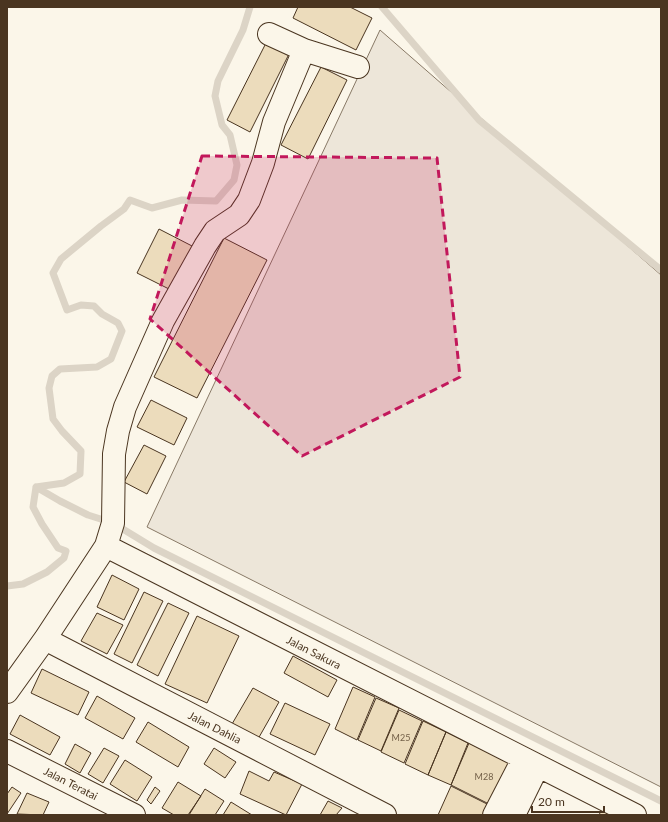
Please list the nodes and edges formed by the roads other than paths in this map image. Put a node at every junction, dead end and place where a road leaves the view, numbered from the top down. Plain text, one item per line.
1 (269, 34) dead end
2 (304, 50) junction
3 (358, 67) dead end
4 (106, 546) junction
5 (45, 639) junction
6 (7, 692) edge
7 (7, 751) edge
8 (530, 762) junction
9 (134, 815) edge
10 (385, 815) edge
11 (494, 815) edge
12 (514, 815) edge
13 (635, 815) edge

1 - 2 street
2 - 3 street
2 - 4 street
4 - 5 street
4 - 8 street, Jalan Sakura
5 - 6 street
5 - 10 street, Jalan Dahlia
7 - 9 street, Jalan Teratai
8 - 11 street
8 - 12 street
8 - 13 street, Jalan Sakura

